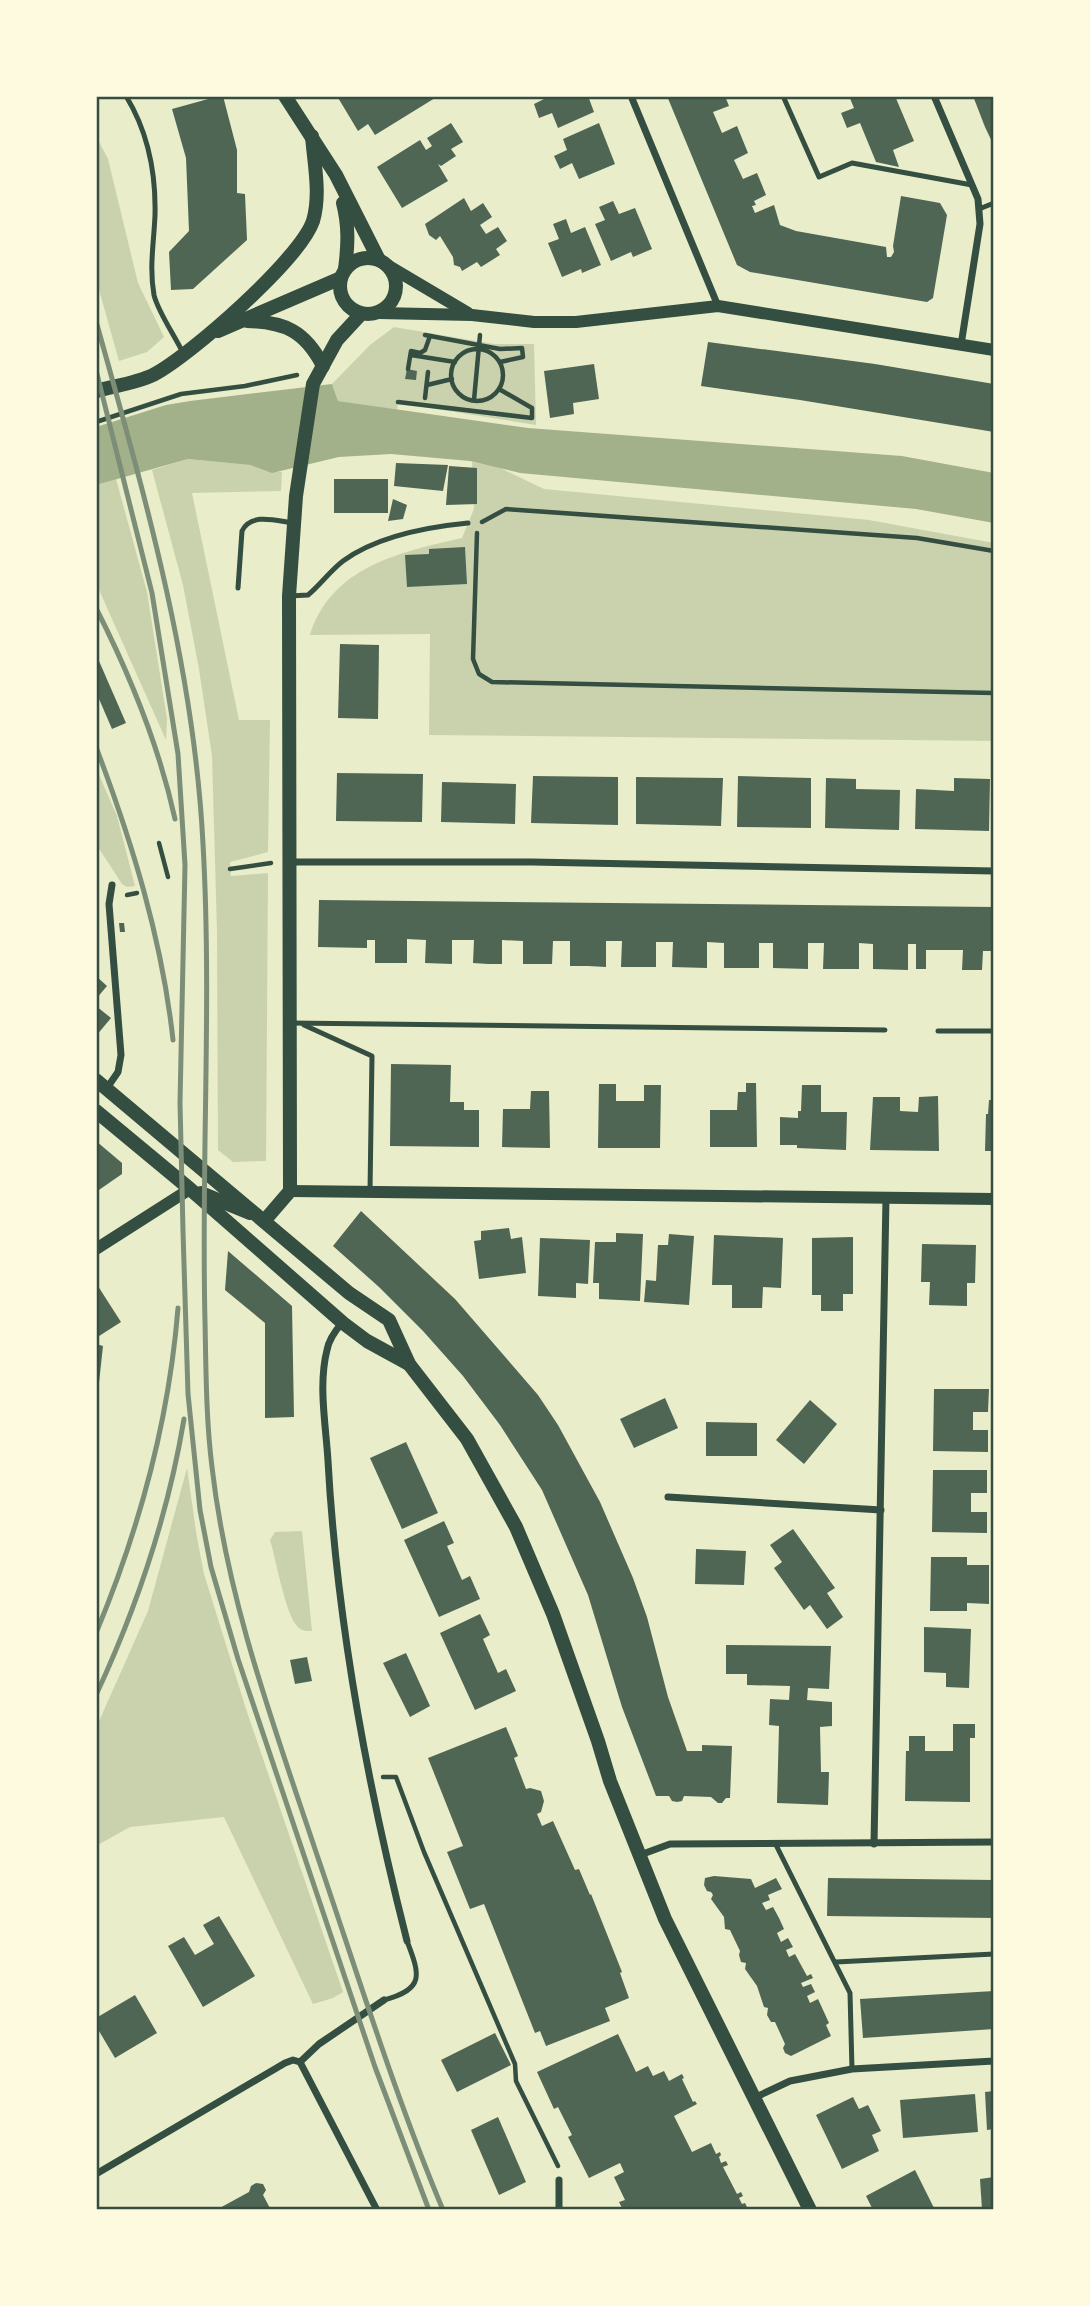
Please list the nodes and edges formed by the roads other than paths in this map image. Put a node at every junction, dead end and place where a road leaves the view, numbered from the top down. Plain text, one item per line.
1 (126, 96) edge
2 (285, 96) edge
3 (631, 96) edge
4 (783, 96) edge
5 (934, 96) edge
6 (312, 136) junction
7 (336, 175) junction
8 (972, 186) junction
9 (994, 203) edge
10 (979, 209) junction
11 (383, 262) junction
12 (343, 274) junction
13 (718, 306) junction
14 (379, 313) junction
15 (361, 314) junction
16 (471, 315) junction
17 (242, 321) junction
18 (204, 338) junction
19 (961, 345) junction
20 (994, 351) edge
21 (183, 353) junction
22 (323, 366) junction
23 (96, 391) edge
24 (293, 523) junction
25 (468, 523) dead end
26 (238, 588) dead end
27 (289, 596) junction
28 (290, 862) junction
29 (994, 871) edge
30 (112, 885) dead end
31 (295, 1023) junction
32 (886, 1030) dead end
33 (939, 1031) dead end
34 (994, 1031) edge
35 (102, 1084) edge
36 (96, 1111) edge
37 (190, 1189) junction
38 (290, 1191) junction
39 (370, 1191) junction
40 (886, 1198) junction
41 (994, 1199) edge
42 (265, 1220) junction
43 (96, 1249) edge
44 (343, 1323) junction
45 (409, 1364) junction
46 (668, 1497) dead end
47 (881, 1510) junction
48 (775, 1843) junction
49 (994, 1843) edge
50 (874, 1844) junction
51 (639, 1856) junction
52 (407, 1941) joint
53 (994, 1954) edge
54 (835, 1962) junction
55 (384, 2000) joint
56 (994, 2061) edge
57 (300, 2062) junction
58 (852, 2069) junction
59 (754, 2099) junction
60 (96, 2174) edge
61 (559, 2180) road end
62 (377, 2210) edge
63 (559, 2210) edge
64 (810, 2210) edge

1 - 21 lane
2 - 6 main road
3 - 13 street
4 - 8 lane
5 - 8 street
6 - 7 main road
6 - 18 main road
7 - 11 main road
7 - 12 main road
8 - 10 street
9 - 10 lane
10 - 19 street
11 - 12 main road
11 - 14 main road
11 - 16 street
12 - 15 main road
12 - 17 main road
13 - 16 street
13 - 19 street
14 - 15 main road
14 - 16 street
15 - 22 main road
17 - 18 main road
17 - 22 main road
18 - 21 main road
19 - 20 street
21 - 23 main road
22 - 24 main road
24 - 26 lane
24 - 27 main road
25 - 27 lane
27 - 28 main road
28 - 29 street
28 - 31 main road
30 - 35 street
31 - 32 lane
31 - 38 main road
31 - 39 lane
33 - 34 lane
35 - 42 main road
36 - 37 main road
37 - 42 main road
37 - 43 street
37 - 44 main road
38 - 39 street
38 - 42 main road
39 - 40 street
40 - 41 street
40 - 47 street
42 - 45 main road
44 - 45 main road
44 - 52 street
45 - 51 main road
46 - 47 street
47 - 50 street
48 - 50 street
48 - 51 street
48 - 54 lane
49 - 50 street
51 - 59 main road
52 - 55 lane
53 - 54 lane
54 - 58 lane
55 - 57 street
56 - 58 street
57 - 60 street
57 - 62 street
58 - 59 street
59 - 64 main road
61 - 63 street

